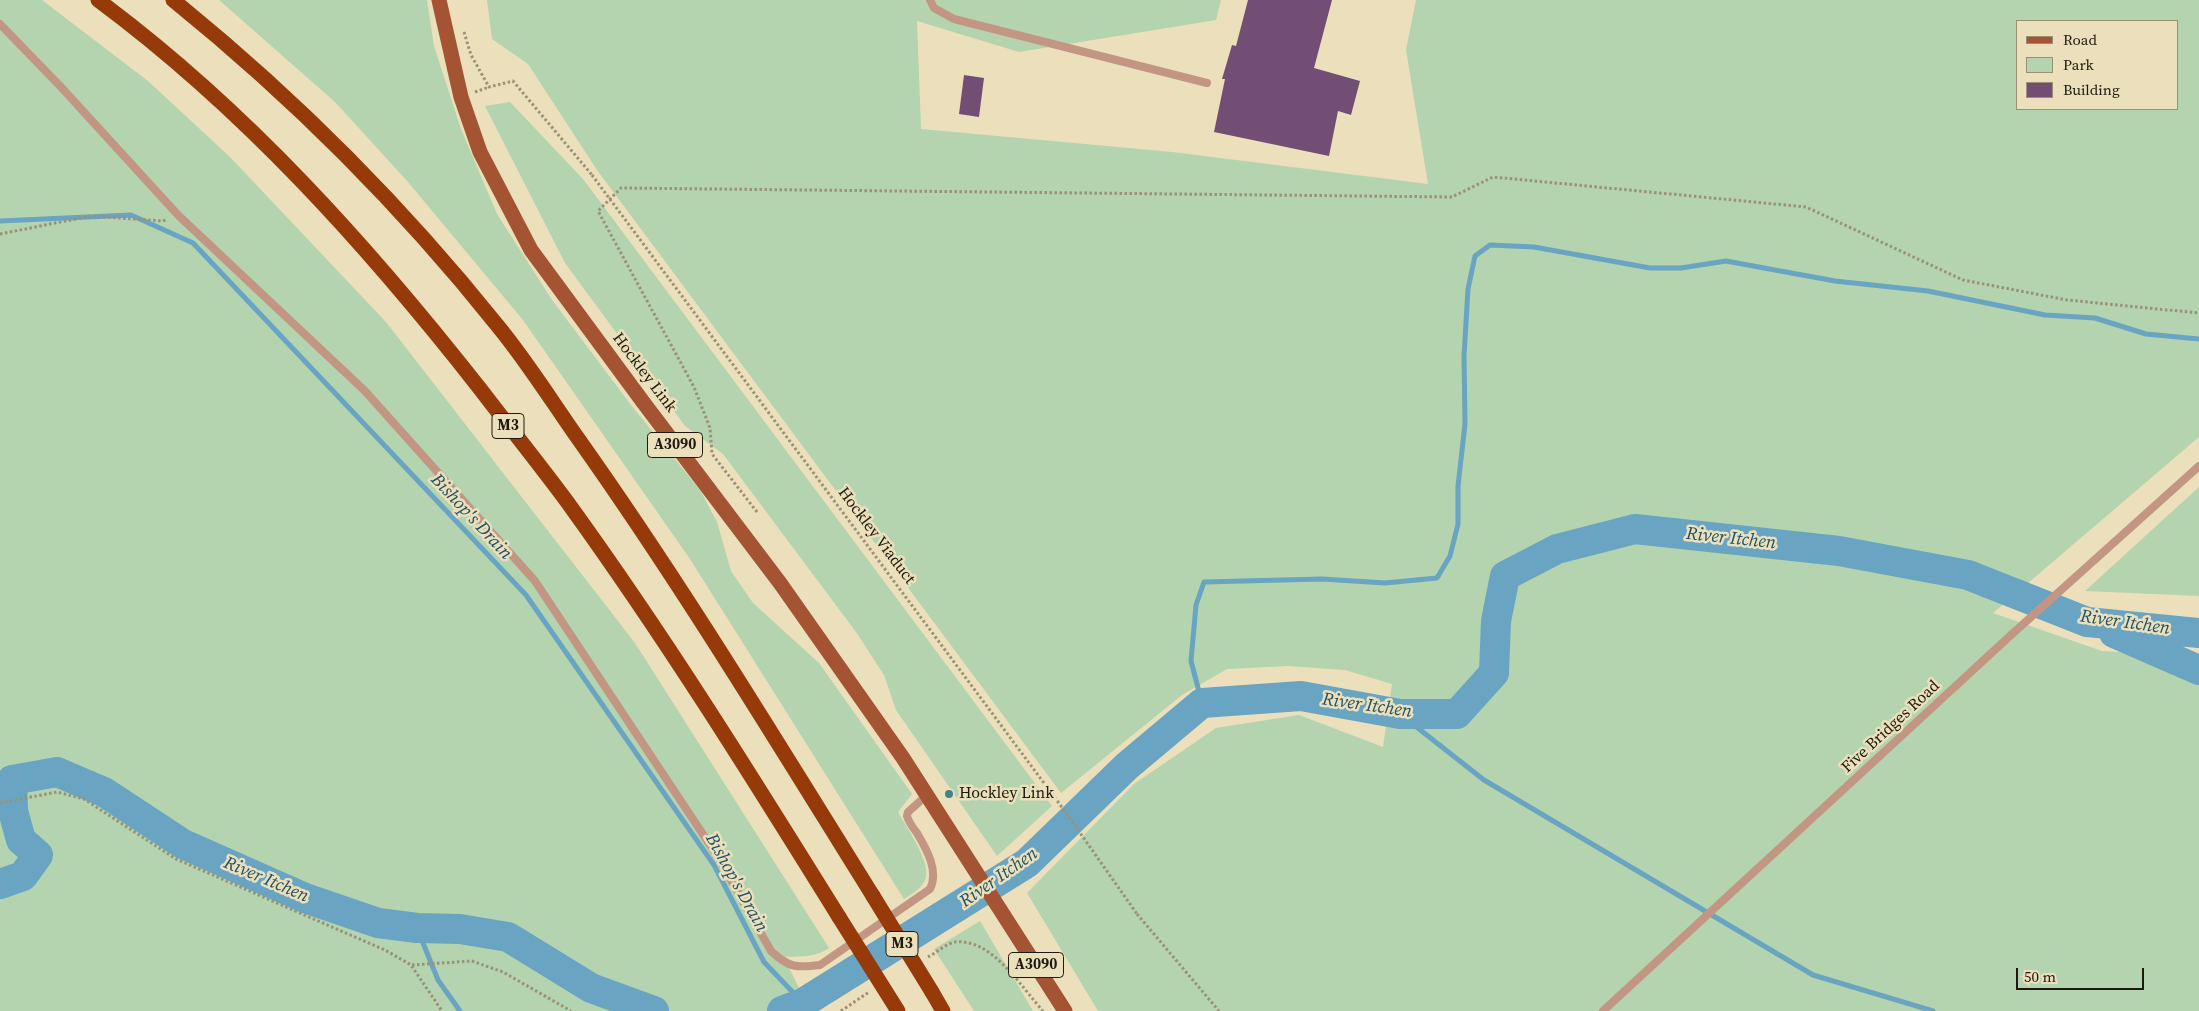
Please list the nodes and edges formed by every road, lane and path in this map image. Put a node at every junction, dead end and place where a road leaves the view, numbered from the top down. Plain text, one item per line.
1 (98, 0) edge
2 (174, 0) edge
3 (439, 0) edge
4 (930, 0) edge
5 (0, 24) edge
6 (463, 28) dead end
7 (1207, 83) dead end
8 (178, 215) junction
9 (0, 234) edge
10 (2199, 313) edge
11 (2199, 466) edge
12 (757, 512) dead end
13 (927, 795) junction
14 (1, 803) edge
15 (920, 962) dead end
16 (411, 966) junction
17 (878, 987) dead end
18 (442, 1011) edge
19 (571, 1011) edge
20 (841, 1011) edge
21 (898, 1011) edge
22 (944, 1011) edge
23 (1042, 1011) edge
24 (1065, 1011) edge
25 (1219, 1011) edge
26 (1604, 1011) edge

1 - 21 highway, M3, bridge
2 - 22 highway, M3, bridge
3 - 13 main road, Hockley Link / A3090
4 - 7 lane
5 - 8 lane
6 - 25 path, Hockley Viaduct, bridge
8 - 9 path
8 - 13 lane
10 - 12 path
11 - 26 lane, Five Bridges Road
13 - 24 main road, Hockley Link / A3090
14 - 16 path
15 - 23 path
16 - 18 path
16 - 19 path
17 - 20 path

